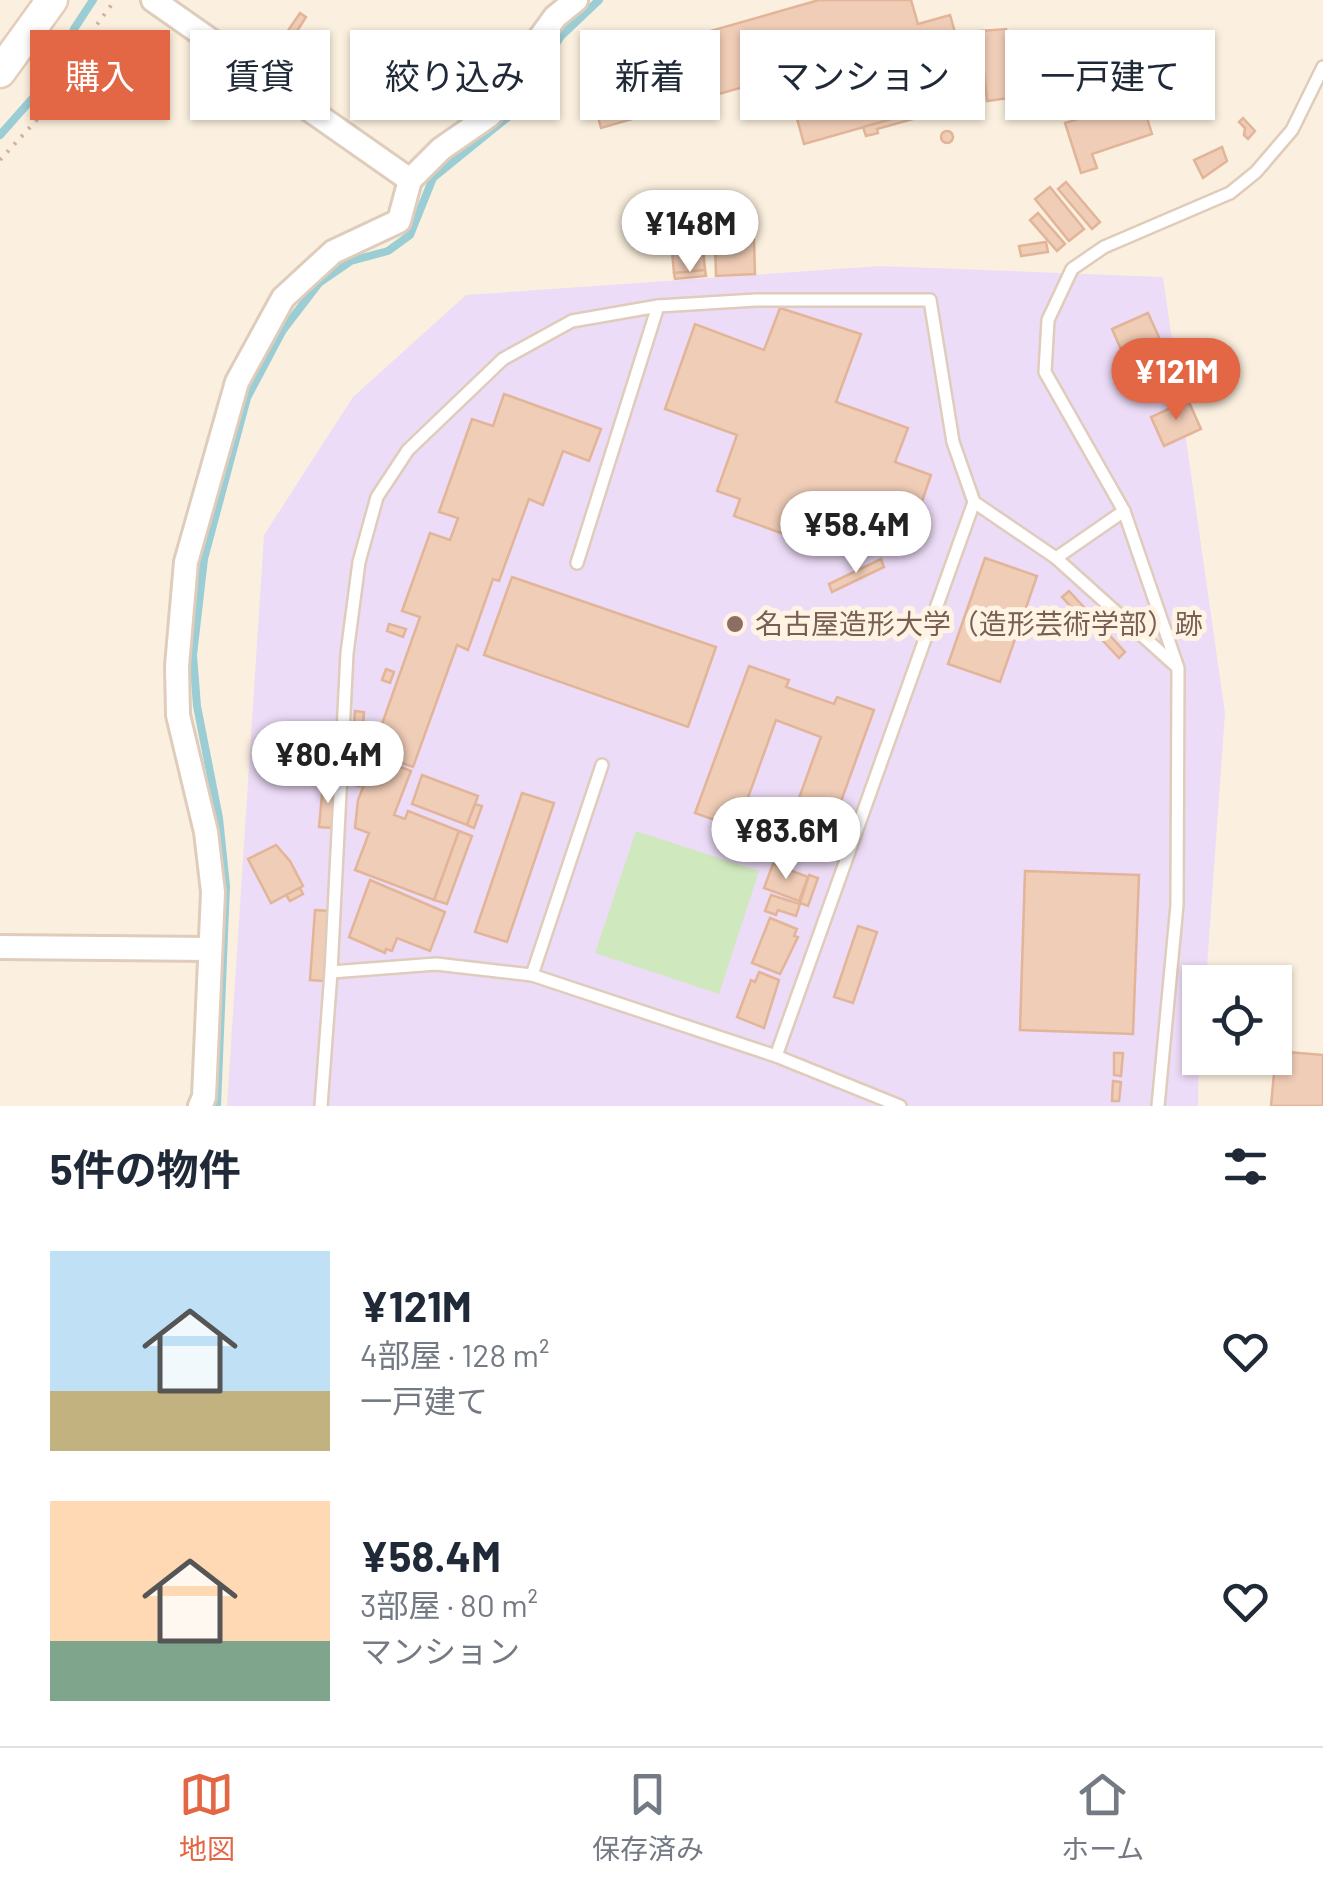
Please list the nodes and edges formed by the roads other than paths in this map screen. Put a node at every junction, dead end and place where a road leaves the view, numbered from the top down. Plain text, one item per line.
1 (52, 0) edge
2 (153, 0) edge
3 (576, 0) edge
4 (1323, 67) edge
5 (0, 72) edge
6 (410, 180) junction
7 (658, 306) junction
8 (974, 502) junction
9 (1124, 510) junction
10 (1056, 558) junction
11 (577, 563) dead end
12 (1178, 668) junction
13 (602, 765) dead end
14 (0, 948) edge
15 (210, 949) junction
16 (332, 972) junction
17 (532, 975) junction
18 (776, 1056) junction
19 (200, 1106) edge
20 (321, 1106) edge
21 (900, 1106) edge
22 (1158, 1106) edge

1 - 5 main road
2 - 6 street
3 - 6 street
4 - 9 lane
6 - 15 street
7 - 8 lane
7 - 11 lane
7 - 16 lane
8 - 10 lane
8 - 18 lane
9 - 10 lane
9 - 12 lane
10 - 12 lane
12 - 22 lane
13 - 17 lane
14 - 15 street
15 - 19 street
16 - 17 lane
16 - 20 lane
17 - 18 lane
18 - 21 lane

